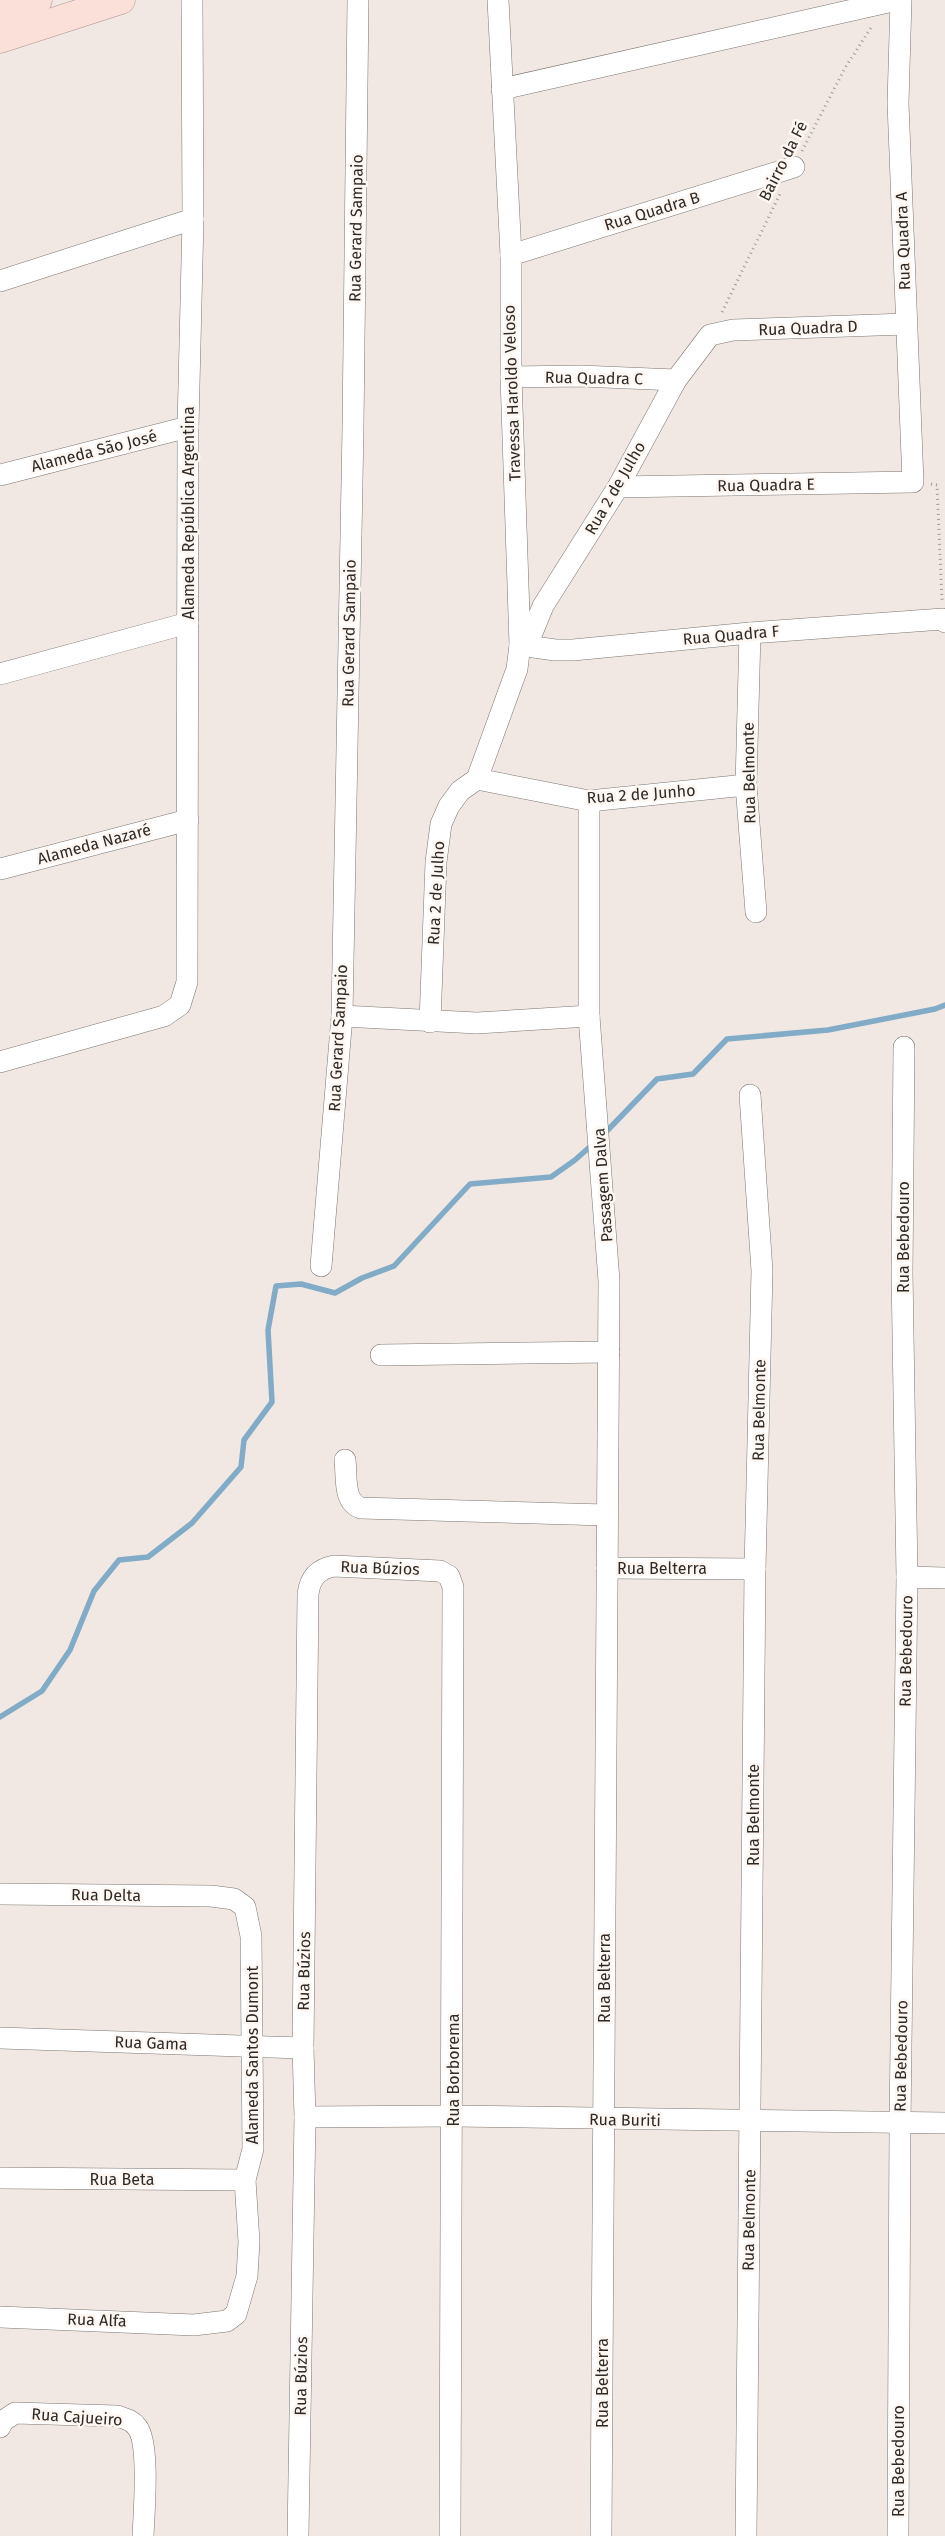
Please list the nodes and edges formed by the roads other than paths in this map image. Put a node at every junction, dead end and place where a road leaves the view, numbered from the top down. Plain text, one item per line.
1 (38, 0) edge
2 (120, 0) edge
3 (192, 0) edge
4 (358, 0) edge
5 (498, 0) edge
6 (895, 1) edge
7 (0, 12) edge
8 (0, 39) edge
9 (502, 89) junction
10 (794, 166) road end
11 (193, 219) junction
12 (511, 255) junction
13 (0, 281) edge
14 (906, 324) junction
15 (710, 335) joint
16 (511, 377) junction
17 (676, 380) junction
18 (188, 428) junction
19 (0, 475) edge
20 (913, 482) joint
21 (618, 487) junction
22 (944, 620) edge
23 (188, 623) junction
24 (750, 633) junction
25 (524, 645) junction
26 (0, 674) edge
27 (477, 779) junction
28 (746, 785) junction
29 (588, 801) junction
30 (188, 820) junction
31 (0, 869) edge
32 (756, 912) dead end
33 (342, 1016) junction
34 (589, 1016) junction
35 (430, 1022) junction
36 (904, 1047) dead end
37 (0, 1062) edge
38 (750, 1095) dead end
39 (322, 1266) dead end
40 (609, 1352) junction
41 (382, 1355) dead end
42 (345, 1460) dead end
43 (606, 1514) junction
44 (607, 1568) junction
45 (755, 1568) junction
46 (907, 1577) junction
47 (945, 1578) edge
48 (453, 1605) joint
49 (0, 1894) edge
50 (211, 1896) joint
51 (0, 2038) edge
52 (254, 2047) junction
53 (303, 2048) junction
54 (453, 2116) junction
55 (305, 2117) junction
56 (603, 2120) junction
57 (750, 2121) junction
58 (945, 2123) edge
59 (900, 2124) junction
60 (0, 2178) edge
61 (245, 2180) junction
62 (0, 2317) edge
63 (194, 2325) joint
64 (0, 2427) edge
65 (143, 2536) edge
66 (298, 2536) edge
67 (450, 2536) edge
68 (601, 2536) edge
69 (746, 2536) edge
70 (898, 2536) edge

1 - 7 main road
2 - 8 main road
3 - 11 street, Alameda República Argentina
4 - 33 street, Rua Gerard Sampaio
5 - 9 street, Travessa Haroldo Veloso
6 - 9 street
6 - 14 street, Rua Quadra A
9 - 12 street, Travessa Haroldo Veloso
10 - 12 street, Rua Quadra B
11 - 13 street
11 - 18 street, Alameda República Argentina
12 - 16 street, Travessa Haroldo Veloso
14 - 15 street, Rua Quadra D
14 - 20 street, Rua Quadra A
15 - 17 street, Rua 2 de Julho
16 - 17 street, Rua Quadra C
16 - 25 street, Travessa Haroldo Veloso
17 - 21 street, Rua 2 de Julho
18 - 19 street, Alameda São José
18 - 23 street, Alameda República Argentina
20 - 21 street, Rua Quadra E
21 - 25 street, Rua 2 de Julho
22 - 24 street, Rua Quadra F
23 - 26 street
23 - 30 street, Alameda República Argentina
24 - 25 street, Rua Quadra F
24 - 28 street, Rua Belmonte
25 - 27 street, Travessa Haroldo Veloso
27 - 29 street, Rua 2 de Junho
27 - 35 street, Rua 2 de Julho
28 - 29 street, Rua 2 de Junho
28 - 32 street, Rua Belmonte
29 - 34 street, Passagem Dalva
30 - 31 street, Alameda Nazaré
30 - 37 street, Alameda República Argentina
33 - 35 street
33 - 39 street, Rua Gerard Sampaio
34 - 35 street
34 - 40 street, Passagem Dalva
36 - 46 street, Rua Bebedouro
38 - 45 street, Rua Belmonte
40 - 41 street
40 - 43 street, Passagem Dalva
42 - 43 street
43 - 44 street, Passagem Dalva
44 - 45 street, Rua Belterra
44 - 56 street, Rua Belterra
45 - 57 street, Rua Belmonte
46 - 47 street, Rua Bebedouro
46 - 59 street, Rua Bebedouro
48 - 53 street, Rua Búzios
48 - 54 street, Rua Borborema
49 - 50 street, Rua Delta
50 - 52 street, Alameda Santos Dumont
51 - 52 street, Rua Gama
52 - 53 street, Rua Gama
52 - 61 street, Alameda Santos Dumont
53 - 55 street, Rua Búzios
54 - 55 street, Rua Buriti
54 - 56 street, Rua Buriti
54 - 67 street, Rua Borborema
55 - 66 street, Rua Búzios
56 - 57 street, Rua Buriti
56 - 68 street, Rua Belterra
57 - 59 street, Rua Buriti
57 - 69 street, Rua Belmonte
58 - 59 street, Rua Buriti
59 - 70 street, Rua Bebedouro
60 - 61 street, Rua Beta
61 - 63 street, Alameda Santos Dumont
62 - 63 street, Rua Alfa
64 - 65 street, Rua Cajueiro

